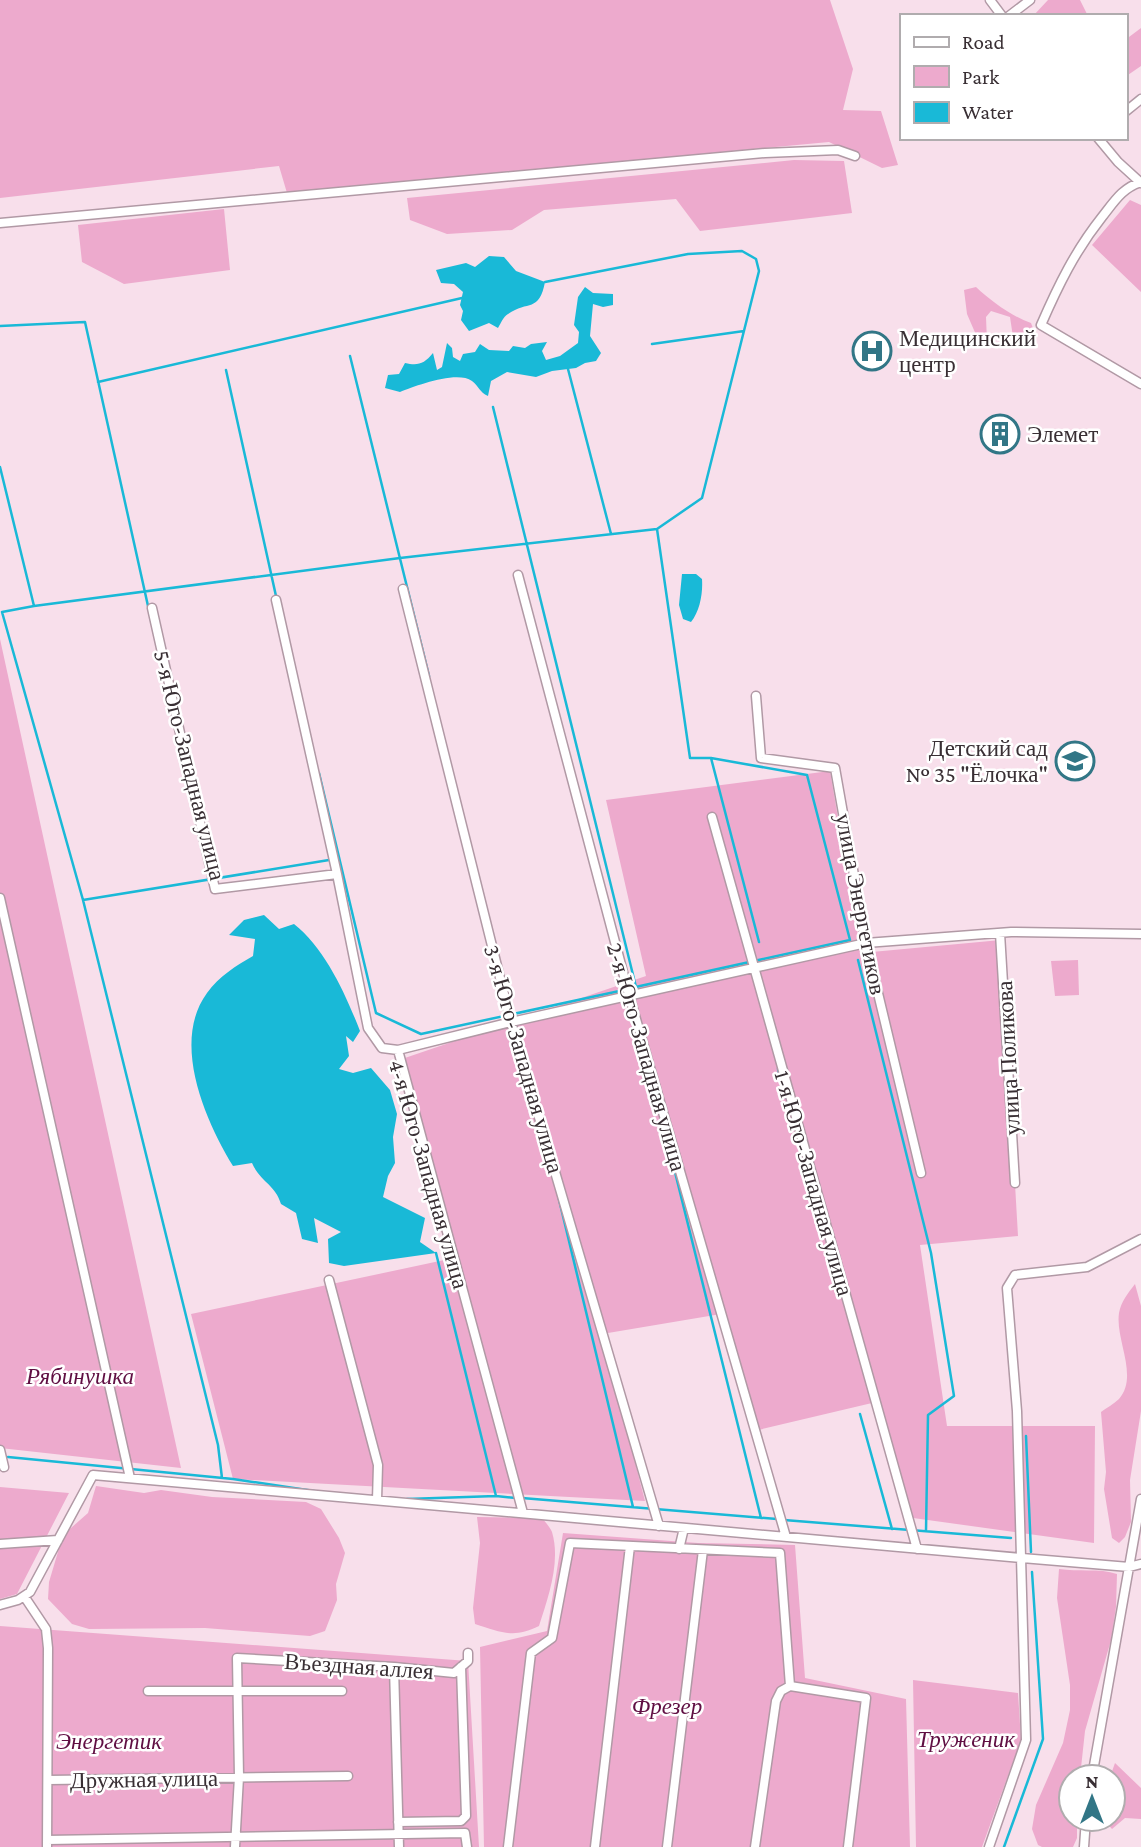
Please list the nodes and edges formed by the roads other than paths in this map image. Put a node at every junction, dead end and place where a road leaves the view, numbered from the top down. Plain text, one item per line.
1 (1030, 0) edge
2 (1012, 14) edge
3 (1141, 99) edge
4 (1127, 110) edge
5 (1100, 140) edge
6 (855, 156) dead end
7 (1141, 182) edge
8 (0, 223) edge
9 (1141, 384) edge
10 (518, 575) dead end
11 (403, 589) dead end
12 (276, 600) dead end
13 (152, 608) dead end
14 (755, 696) dead end
15 (712, 817) dead end
16 (337, 874) junction
17 (0, 898) edge
18 (1000, 933) junction
19 (1141, 934) edge
20 (866, 943) junction
21 (754, 967) junction
22 (629, 995) junction
23 (511, 1022) junction
24 (398, 1051) junction
25 (921, 1173) dead end
26 (1015, 1183) dead end
27 (1141, 1239) edge
28 (329, 1280) dead end
29 (0, 1450) edge
30 (4, 1467) dead end
31 (130, 1478) junction
32 (1141, 1499) edge
33 (377, 1500) junction
34 (523, 1513) junction
35 (659, 1526) junction
36 (684, 1528) junction
37 (786, 1537) junction
38 (58, 1540) junction
39 (0, 1544) edge
40 (630, 1546) junction
41 (679, 1549) junction
42 (917, 1549) junction
43 (704, 1550) junction
44 (1022, 1558) junction
45 (1141, 1564) edge
46 (1129, 1567) junction
47 (24, 1596) junction
48 (0, 1605) edge
49 (468, 1653) dead end
50 (394, 1667) junction
51 (461, 1667) junction
52 (790, 1686) junction
53 (148, 1691) dead end
54 (342, 1691) dead end
55 (237, 1692) junction
56 (1094, 1763) edge
57 (348, 1776) dead end
58 (239, 1777) junction
59 (48, 1780) junction
60 (398, 1822) junction
61 (398, 1833) junction
62 (236, 1837) junction
63 (47, 1843) edge
64 (235, 1847) edge
65 (399, 1847) edge
66 (467, 1847) edge
67 (508, 1847) edge
68 (595, 1847) edge
69 (667, 1847) edge
70 (755, 1847) edge
71 (848, 1847) edge
72 (989, 1847) edge

1 - 2 street
3 - 4 street
5 - 7 street
6 - 8 street
7 - 9 street
10 - 22 street, 2-я Юго-Западная улица
11 - 23 street, 3-я Юго-Западная улица
12 - 16 street, 4-я Юго-Западная улица
13 - 16 street, 5-я Юго-Западная улица
14 - 20 street, улица Энергетиков
15 - 21 street, 1-я Юго-Западная улица
16 - 24 street, 4-я Юго-Западная улица
17 - 31 street
18 - 19 street
18 - 20 street
18 - 26 street, улица Поликова
20 - 21 street
20 - 25 street, улица Энергетиков
21 - 22 street
21 - 42 street, 1-я Юго-Западная улица
22 - 23 street
22 - 37 street, 2-я Юго-Западная улица
23 - 24 street
23 - 35 street, 3-я Юго-Западная улица
24 - 34 street, 4-я Юго-Западная улица
27 - 44 street
28 - 33 street
29 - 30 street
31 - 33 street
31 - 38 street
32 - 46 street
33 - 34 street
34 - 35 street
35 - 36 street
36 - 37 street
36 - 41 street
37 - 42 street
38 - 39 street
38 - 47 street
40 - 41 street
40 - 67 street
40 - 68 street
41 - 43 street
42 - 44 street
43 - 52 street
43 - 69 street
44 - 46 street
44 - 72 street
45 - 46 street
46 - 56 street
47 - 48 street
47 - 59 street
49 - 51 street, Въездная аллея
50 - 51 street, Въездная аллея
50 - 55 street, Въездная аллея
50 - 60 street
51 - 60 street
52 - 70 street
52 - 71 street
53 - 55 street
54 - 55 street
55 - 58 street
57 - 58 street, Дружная улица
58 - 59 street, Дружная улица
58 - 62 street
59 - 63 street
60 - 61 street
61 - 62 street
61 - 65 street
61 - 66 street
62 - 63 street
62 - 64 street

